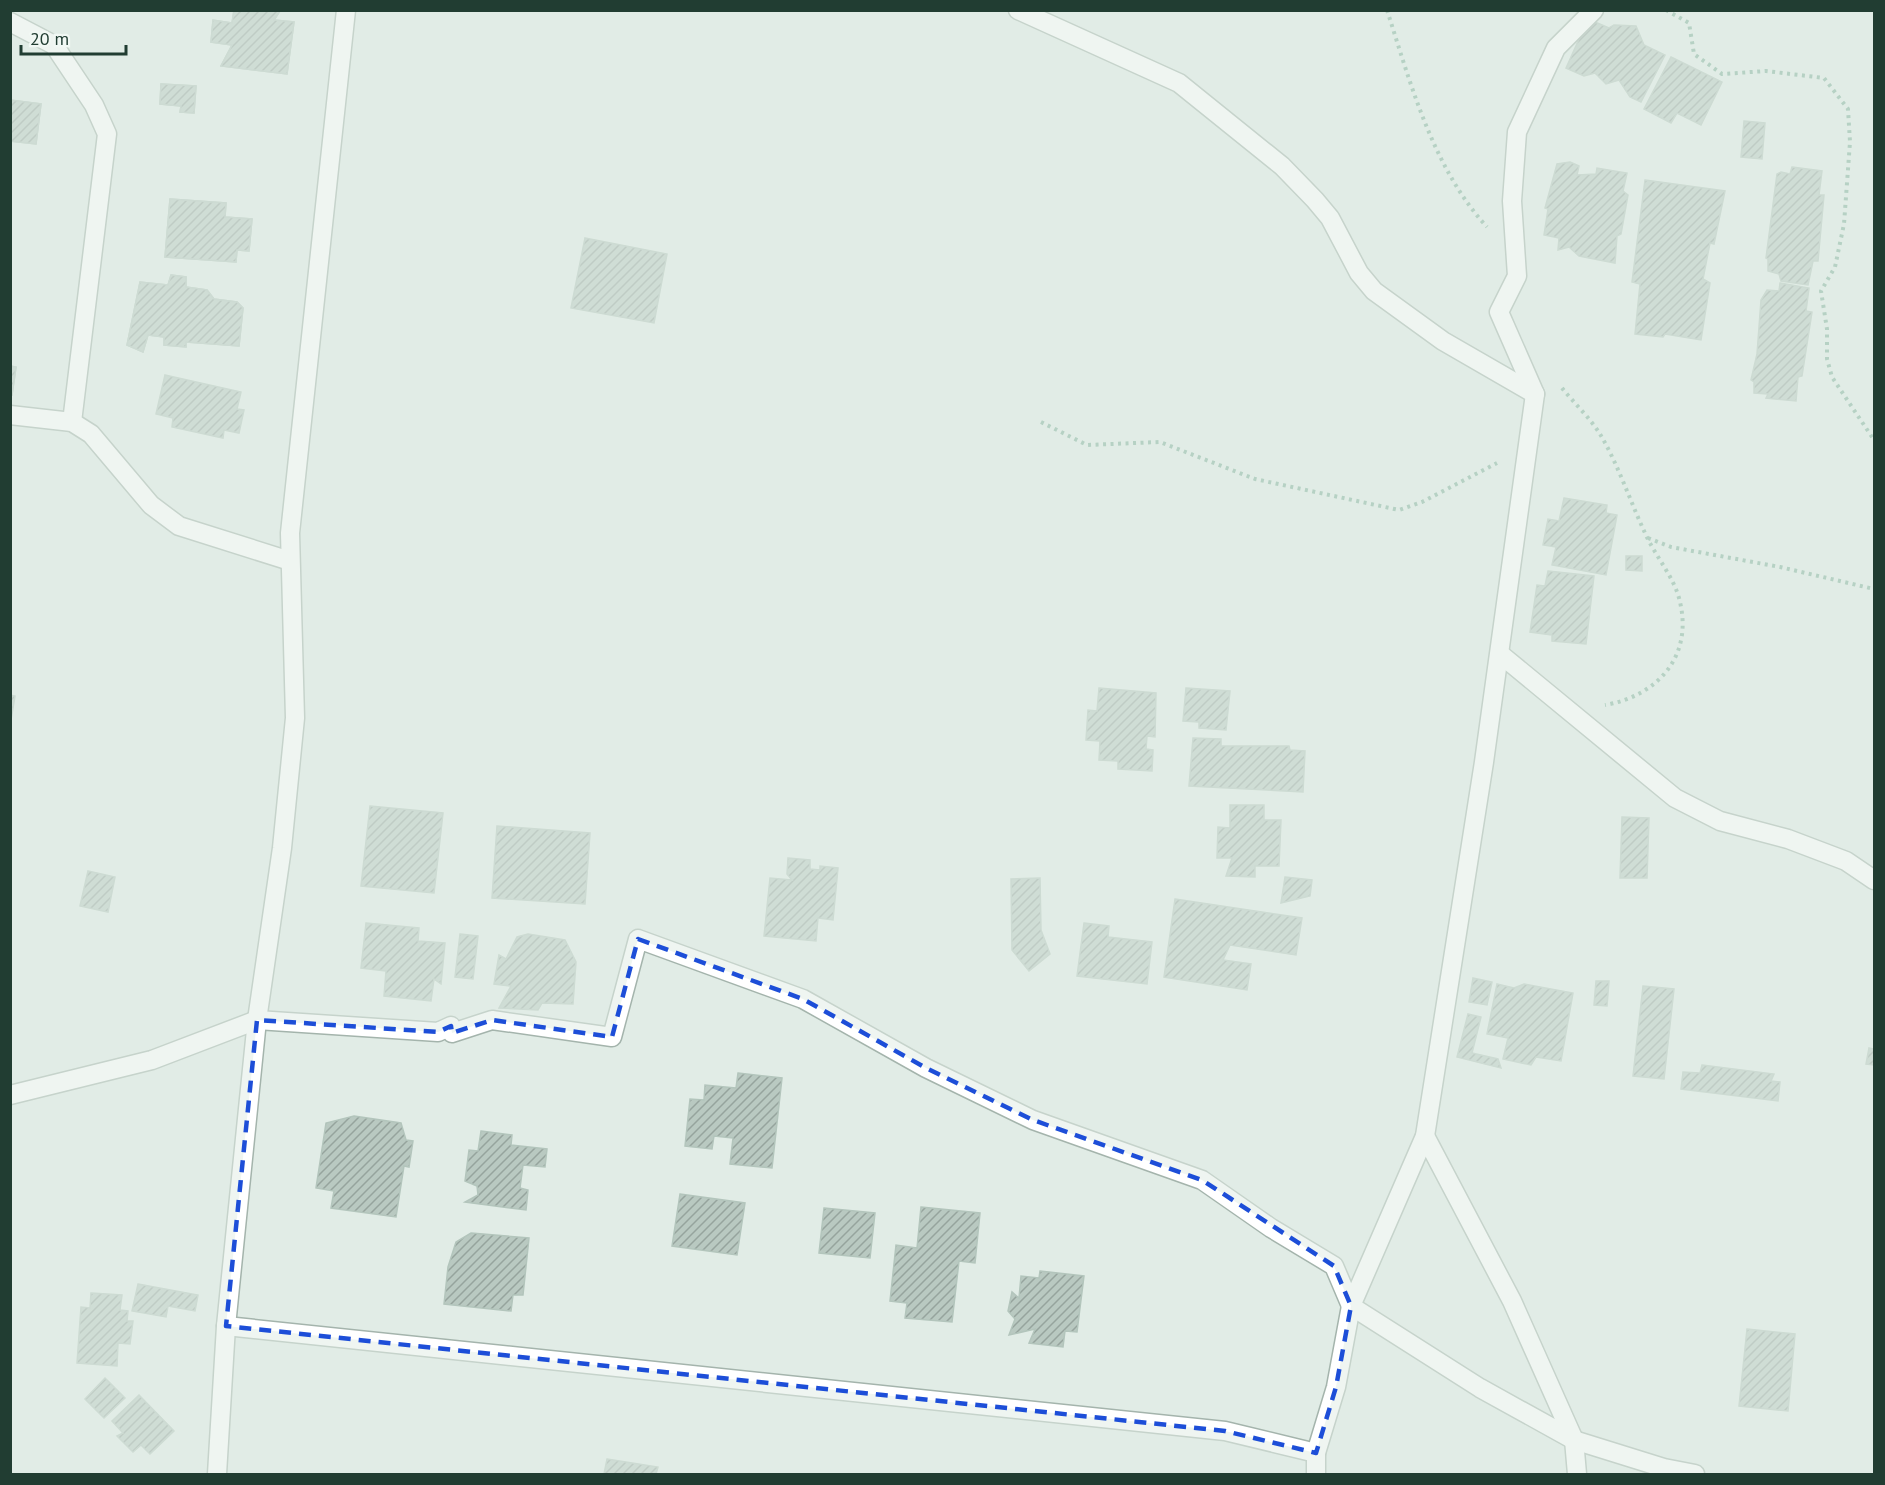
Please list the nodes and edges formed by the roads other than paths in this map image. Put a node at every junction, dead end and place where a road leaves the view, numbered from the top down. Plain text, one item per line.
1 (346, 10) edge
2 (1018, 10) edge
3 (1594, 10) edge
4 (10, 22) edge
5 (1534, 394) junction
6 (10, 415) edge
7 (72, 422) junction
8 (290, 561) junction
9 (1500, 654) junction
10 (1875, 880) edge
11 (257, 1020) junction
12 (11, 1094) edge
13 (1425, 1136) junction
14 (1351, 1306) junction
15 (226, 1326) junction
16 (1574, 1440) junction
17 (1316, 1453) junction
18 (217, 1474) edge
19 (1316, 1474) edge
20 (1577, 1474) edge
21 (1695, 1474) edge

1 - 8 street
2 - 5 street
3 - 5 street
4 - 7 street
5 - 9 street
6 - 7 street
7 - 8 street
8 - 11 street
9 - 10 street
9 - 13 street
11 - 12 street
11 - 14 street
11 - 15 street
13 - 14 street
13 - 16 street
14 - 16 street
14 - 17 street
15 - 17 street
15 - 18 street
16 - 20 street
16 - 21 street
17 - 19 street

